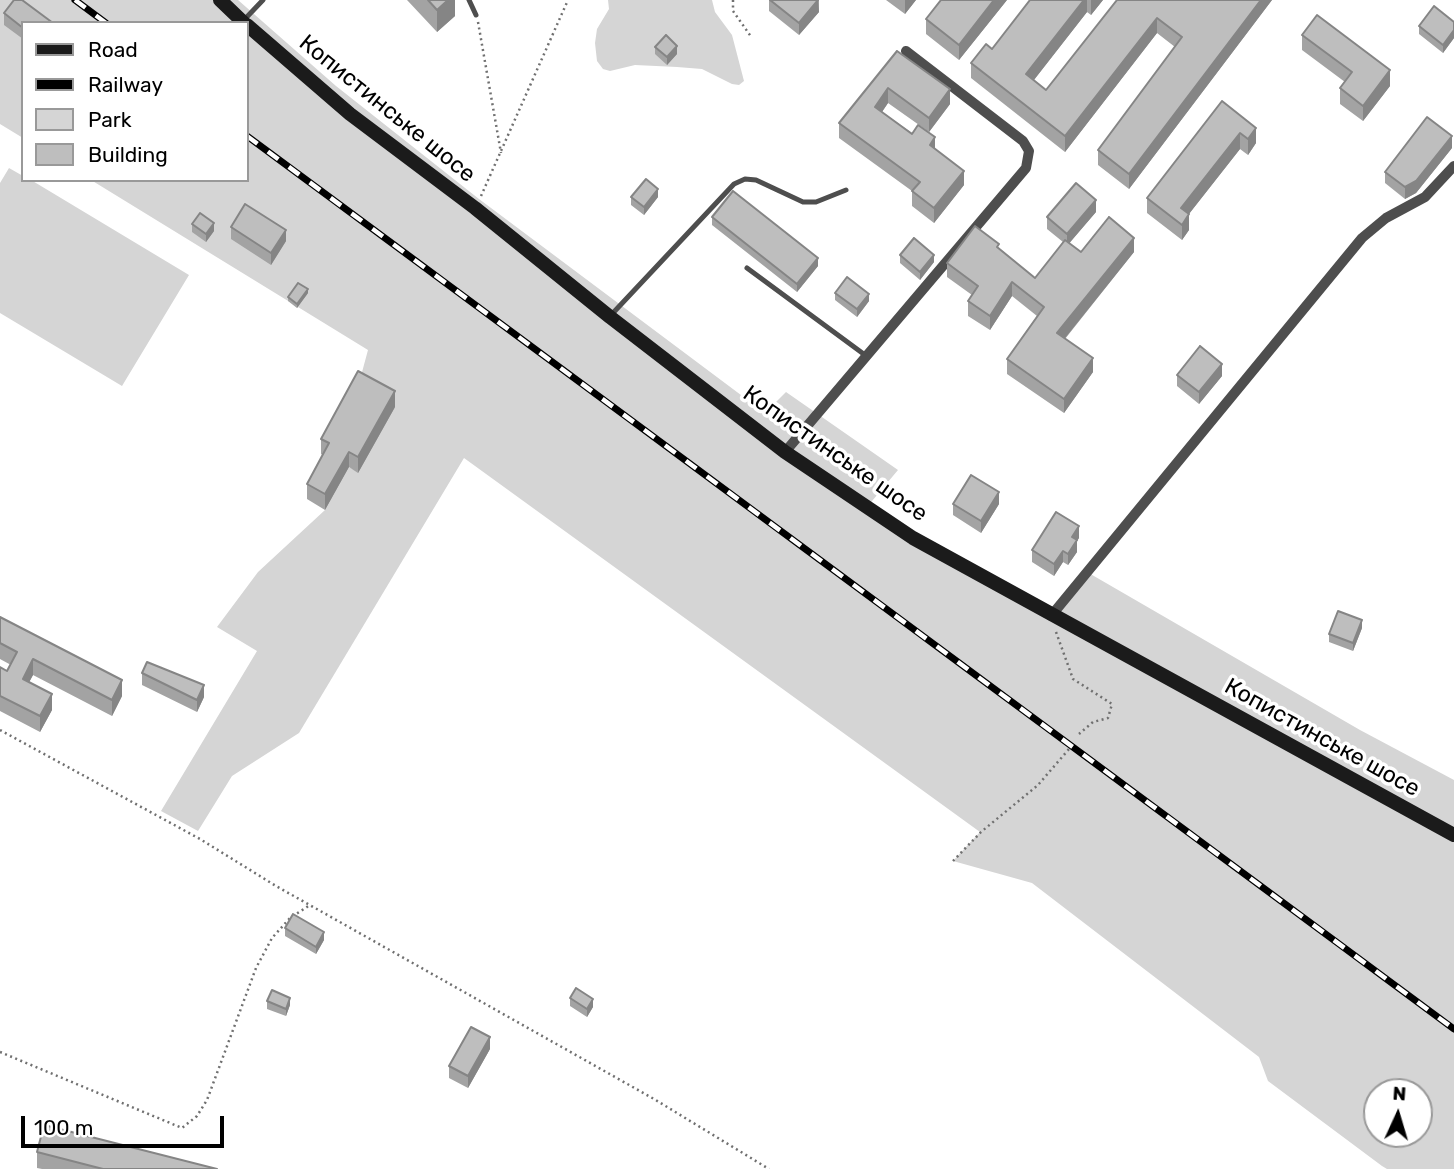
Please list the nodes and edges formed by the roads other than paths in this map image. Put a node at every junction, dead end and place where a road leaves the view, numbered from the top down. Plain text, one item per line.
1 (220, 0) edge
2 (263, 0) edge
3 (469, 0) edge
4 (476, 15) road end
5 (243, 21) edge
6 (247, 21) edge
7 (248, 26) edge
8 (906, 51) dead end
9 (1454, 166) edge
10 (846, 190) dead end
11 (747, 268) dead end
12 (610, 317) junction
13 (865, 355) junction
14 (785, 452) junction
15 (1051, 616) junction
16 (1454, 835) edge

1 - 5 street, Копистинське шосе
2 - 6 lane
3 - 4 lane
7 - 12 street, Копистинське шосе
8 - 13 street
9 - 15 street
10 - 12 lane
11 - 13 lane
12 - 14 street, Копистинське шосе
13 - 14 street
14 - 15 street, Копистинське шосе
15 - 16 street, Копистинське шосе

